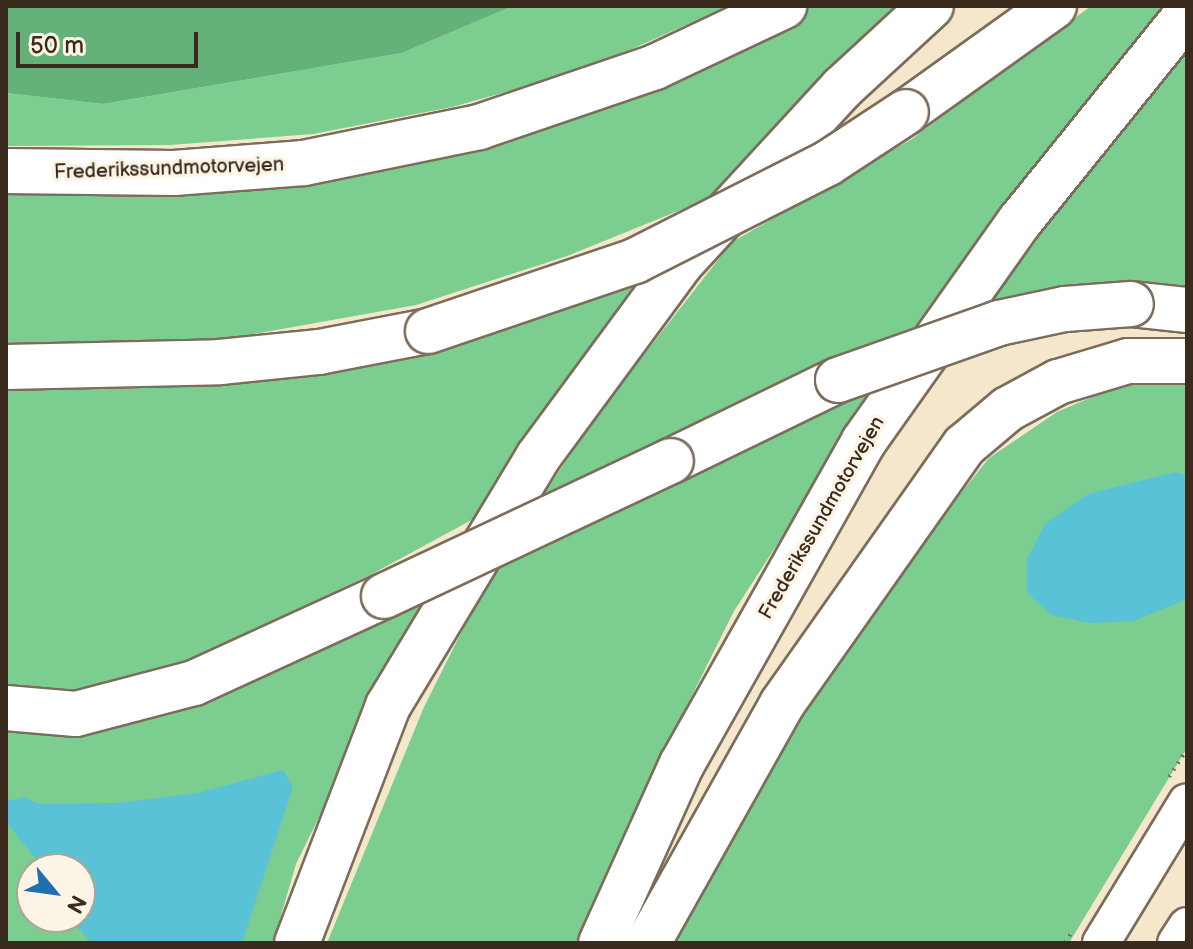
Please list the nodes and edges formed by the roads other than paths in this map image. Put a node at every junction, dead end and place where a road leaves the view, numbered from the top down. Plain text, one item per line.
1 (784, 6) edge
2 (931, 6) edge
3 (1054, 6) edge
4 (1187, 14) edge
5 (6, 171) edge
6 (1187, 310) edge
7 (1187, 361) edge
8 (6, 367) edge
9 (6, 708) edge
10 (1187, 802) edge
11 (1187, 926) edge
12 (297, 943) edge
13 (601, 943) edge
14 (648, 943) edge
15 (1101, 943) edge
16 (1176, 943) edge

1 - 5 highway, Frederikssundmotorvejen
2 - 12 highway
3 - 8 highway, bridge
4 - 13 highway, Frederikssundmotorvejen
6 - 9 highway, bridge
7 - 14 highway
10 - 15 street
11 - 16 street

